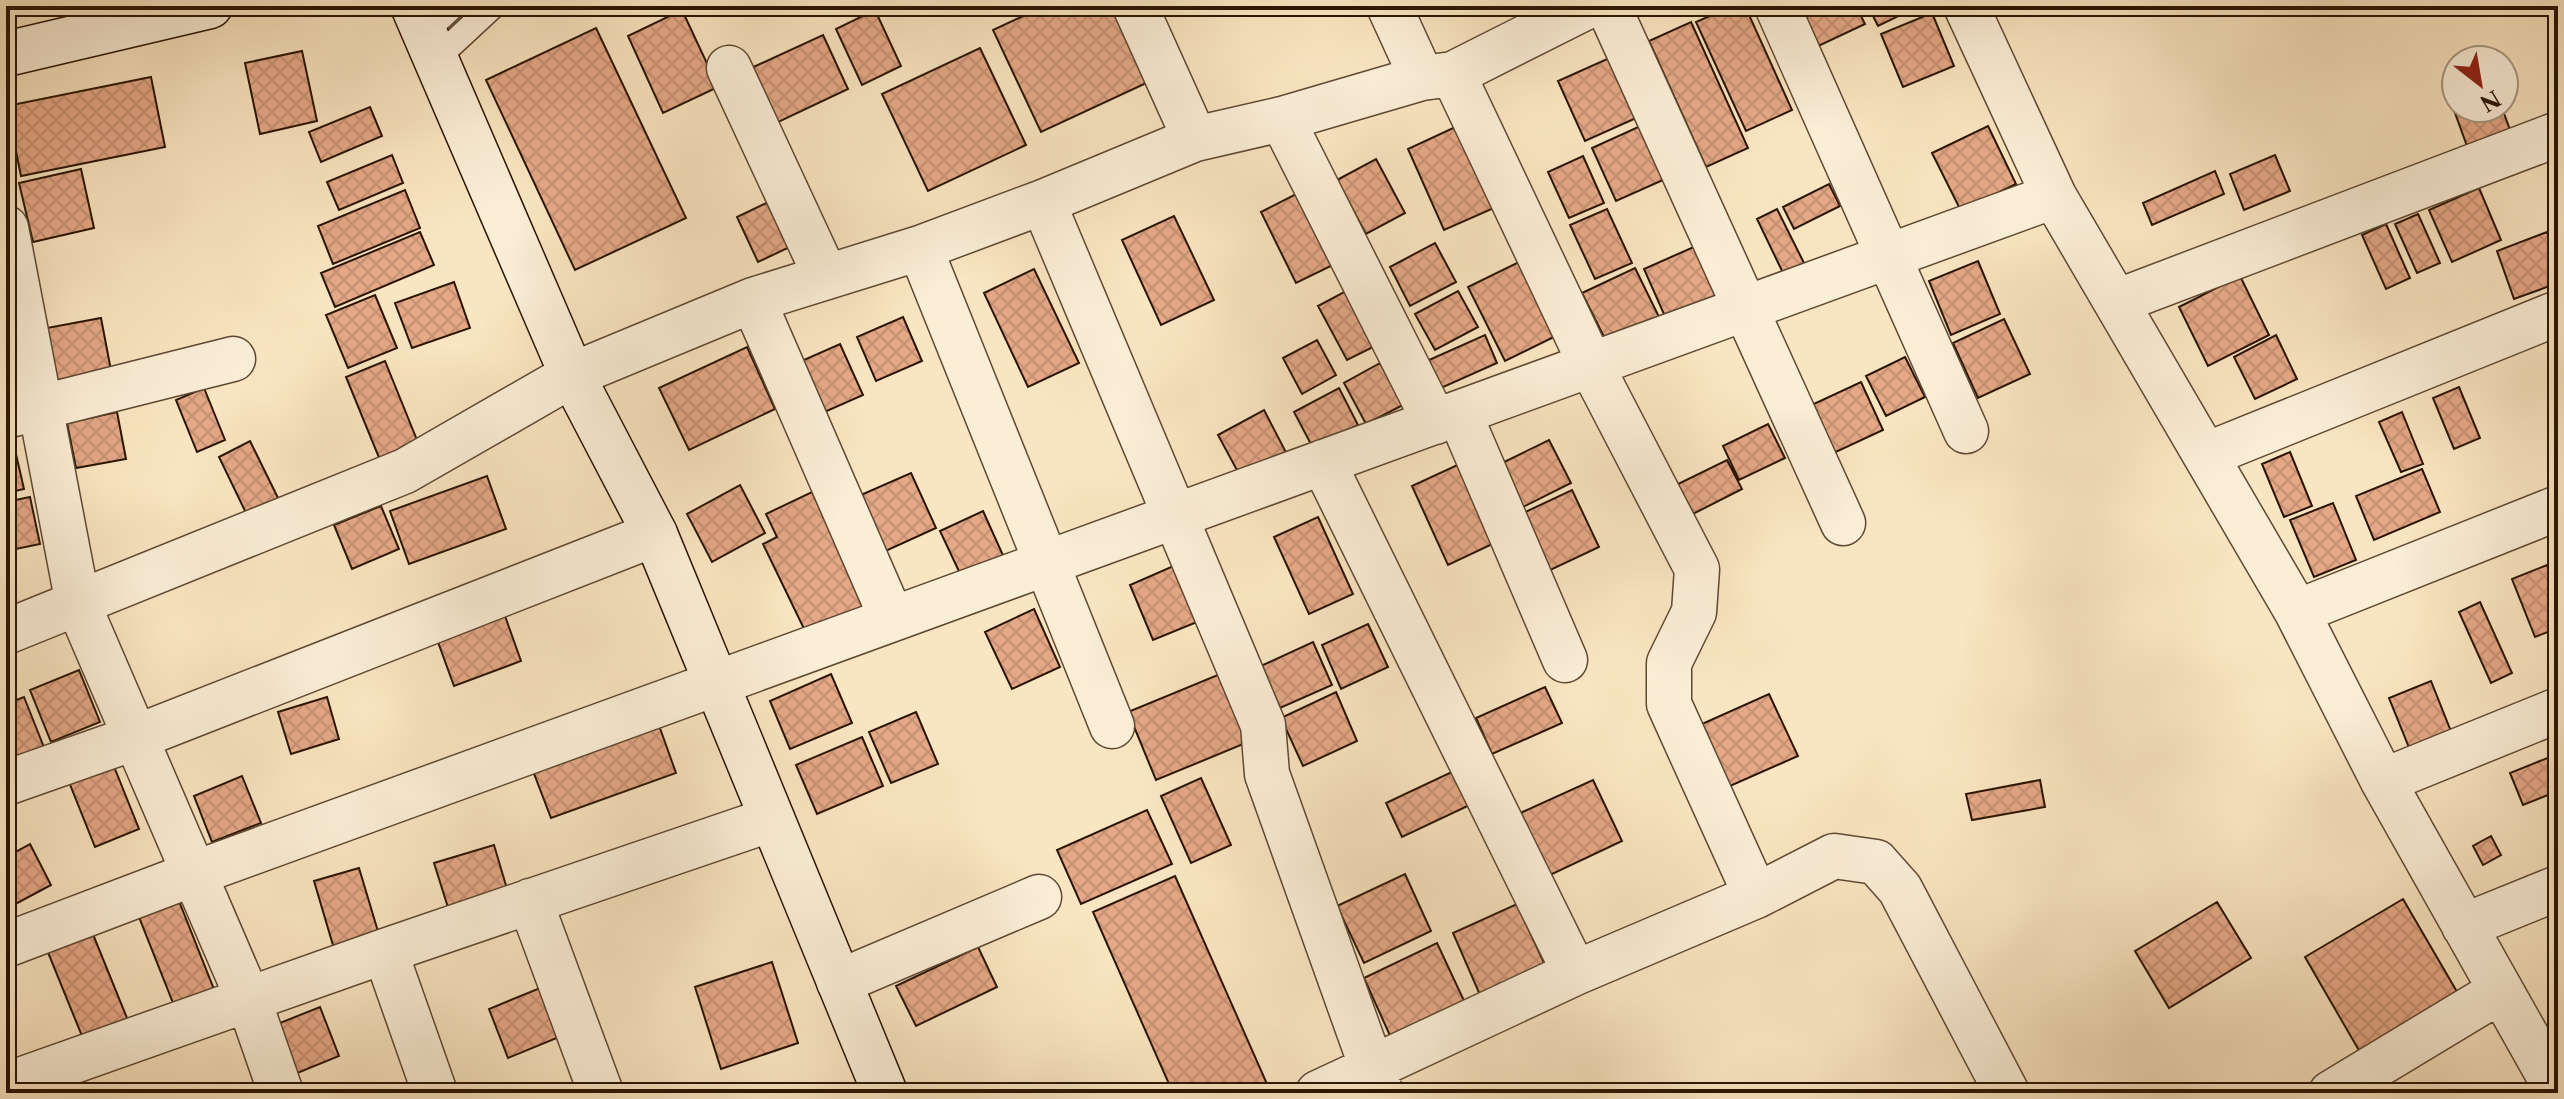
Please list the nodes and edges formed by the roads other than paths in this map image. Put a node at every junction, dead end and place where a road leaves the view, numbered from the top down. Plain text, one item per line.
1 (210, 6) edge
2 (493, 6) edge
3 (1135, 6) edge
4 (1389, 6) edge
5 (1588, 6) edge
6 (1608, 6) edge
7 (1777, 6) edge
8 (1966, 6) edge
9 (432, 25) edge
10 (6, 54) edge
11 (729, 68) dead end
12 (1437, 76) junction
13 (1282, 119) junction
14 (2558, 134) edge
15 (1195, 139) junction
16 (2054, 196) junction
17 (1043, 202) junction
18 (920, 248) junction
19 (8, 254) edge
20 (1889, 257) junction
21 (826, 277) junction
22 (753, 300) junction
23 (2116, 302) junction
24 (1746, 309) junction
25 (2558, 313) edge
26 (233, 359) dead end
27 (1591, 365) junction
28 (572, 375) junction
29 (23, 411) edge
30 (1447, 417) junction
31 (1966, 431) dead end
32 (2206, 455) junction
33 (1323, 462) junction
34 (2558, 508) edge
35 (1176, 516) junction
36 (1843, 523) dead end
37 (655, 534) junction
38 (1046, 563) junction
39 (78, 604) junction
40 (2297, 612) junction
41 (892, 619) junction
42 (6, 632) edge
43 (1565, 660) dead end
44 (716, 683) junction
45 (2558, 710) edge
46 (1112, 726) dead end
47 (134, 738) junction
48 (2383, 781) junction
49 (6, 783) edge
50 (772, 819) junction
51 (193, 874) junction
52 (2558, 888) edge
53 (1756, 896) junction
54 (1039, 897) dead end
55 (530, 901) junction
56 (2464, 926) junction
57 (6, 945) edge
58 (385, 951) junction
59 (1575, 973) junction
60 (839, 982) junction
61 (2500, 991) junction
62 (249, 1001) junction
63 (1376, 1080) edge
64 (6, 1085) edge
65 (2355, 1087) edge
66 (2558, 1092) edge
67 (281, 1093) edge
68 (435, 1093) edge
69 (601, 1093) edge
70 (885, 1093) edge
71 (1318, 1093) edge
72 (2007, 1093) edge

1 - 10 street
2 - 9 lane
3 - 15 street
4 - 12 street
5 - 12 street
6 - 24 street
7 - 20 street
8 - 16 street
9 - 28 street
11 - 21 street
12 - 13 street
12 - 27 street
13 - 15 street
13 - 30 street
14 - 23 street
15 - 17 street
16 - 20 street
16 - 23 street
17 - 18 street
17 - 35 street
18 - 21 street
18 - 38 street
19 - 29 street
20 - 24 street
20 - 31 street
21 - 22 street
22 - 28 street
22 - 41 street
23 - 32 street
24 - 27 street
24 - 36 street
25 - 32 street
26 - 29 street
27 - 30 street
27 - 53 street
28 - 37 street
28 - 39 street
29 - 39 street
30 - 33 street
30 - 43 street
32 - 40 street
33 - 35 street
33 - 59 street
34 - 40 street
35 - 38 street
35 - 63 street
37 - 44 street
37 - 47 street
38 - 41 street
38 - 46 street
39 - 42 street
39 - 47 street
40 - 48 street
41 - 44 street
44 - 50 street
44 - 51 street
45 - 48 street
47 - 49 street
47 - 51 street
48 - 56 street
50 - 55 street
50 - 60 street
51 - 57 street
51 - 62 street
52 - 56 street
53 - 59 street
53 - 72 street
54 - 60 street
55 - 58 street
55 - 69 street
56 - 61 street
58 - 62 street
58 - 68 street
59 - 63 street
60 - 70 street
61 - 65 street
61 - 66 street
62 - 64 street
62 - 67 street
63 - 71 street

